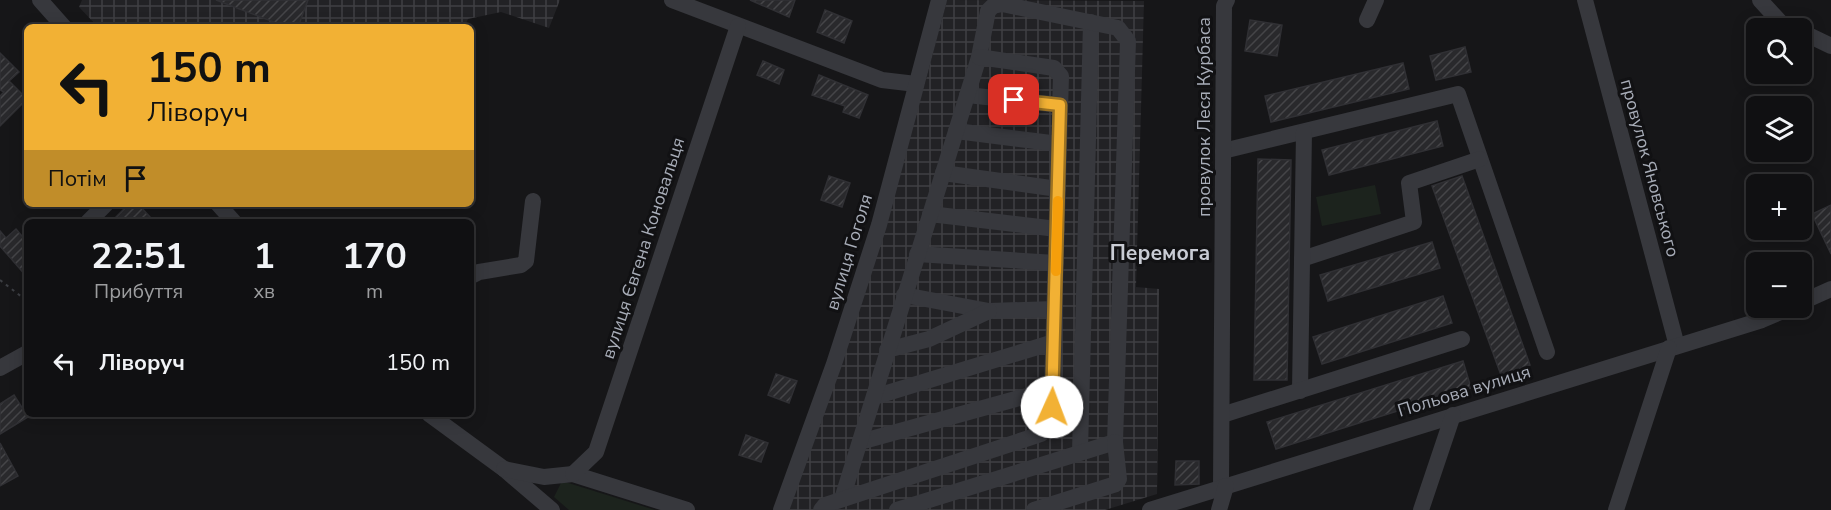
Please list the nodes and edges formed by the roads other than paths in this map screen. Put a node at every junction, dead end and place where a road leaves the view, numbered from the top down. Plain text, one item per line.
1 (40, 0) edge
2 (672, 0) edge
3 (939, 0) edge
4 (1227, 0) edge
5 (1376, 0) edge
6 (1585, 0) edge
7 (1760, 0) edge
8 (1776, 18) edge
9 (1367, 20) dead end
10 (1091, 22) junction
11 (61, 24) edge
12 (738, 26) junction
13 (1812, 37) edge
14 (1831, 46) edge
15 (979, 57) junction
16 (916, 84) junction
17 (967, 95) junction
18 (1060, 105) junction
19 (956, 131) junction
20 (1304, 132) junction
21 (1059, 144) junction
22 (1223, 151) junction
23 (1480, 159) junction
24 (943, 173) junction
25 (1058, 189) junction
26 (533, 201) dead end
27 (103, 207) edge
28 (930, 214) junction
29 (91, 219) edge
30 (1057, 229) junction
31 (917, 254) junction
32 (1302, 259) junction
33 (1056, 263) junction
34 (474, 275) edge
35 (1831, 289) edge
36 (904, 296) junction
37 (1812, 298) edge
38 (1054, 309) junction
39 (989, 311) junction
40 (1767, 318) edge
41 (1462, 339) dead end
42 (1053, 342) junction
43 (1673, 347) junction
44 (887, 350) junction
45 (1547, 352) dead end
46 (24, 355) edge
47 (0, 368) edge
48 (1052, 389) junction
49 (1300, 390) junction
50 (874, 397) junction
51 (1222, 415) junction
52 (1453, 415) junction
53 (433, 417) edge
54 (860, 442) junction
55 (1115, 442) junction
56 (1080, 452) junction
57 (504, 469) junction
58 (573, 474) junction
59 (1224, 487) junction
60 (842, 499) junction
61 (552, 510) edge
62 (687, 510) edge
63 (781, 510) edge
64 (821, 510) edge
65 (897, 510) edge
66 (1034, 510) edge
67 (1150, 510) edge
68 (1219, 510) edge
69 (1421, 510) edge
70 (1616, 510) edge

1 - 11 street
2 - 12 street
3 - 16 street, вулиця Гоголя
4 - 22 street, провулок Леся Курбаса
5 - 9 street
6 - 43 street, провулок Яновського
7 - 8 street
10 - 15 street
10 - 55 street
10 - 56 street
12 - 16 street
12 - 58 street, вулиця Євгена Коновальця
13 - 14 street
15 - 17 street
15 - 18 street
16 - 63 street, вулиця Гоголя
17 - 18 street
17 - 19 street
18 - 21 street
19 - 21 street
19 - 24 street
20 - 22 street
20 - 23 street
20 - 32 street
21 - 25 street
22 - 51 street, провулок Леся Курбаса
23 - 32 street
23 - 45 street
24 - 25 street
24 - 28 street
25 - 30 street
26 - 34 street
27 - 29 street
28 - 30 street
28 - 31 street
30 - 33 street
31 - 33 street
31 - 36 street
32 - 49 street
33 - 38 street
35 - 37 street
36 - 39 street
36 - 44 street
38 - 39 street
38 - 42 street
39 - 44 street
40 - 43 street, Польова вулиця
41 - 49 street
42 - 48 street
42 - 50 street
43 - 52 street, Польова вулиця
43 - 70 street
44 - 50 street
46 - 47 street
48 - 54 street
48 - 60 street
49 - 51 street
50 - 54 street
51 - 59 street, провулок Леся Курбаса
52 - 59 street, Польова вулиця
52 - 69 street
53 - 57 street
54 - 60 street
55 - 56 street
55 - 66 street
56 - 65 street
57 - 58 street
57 - 61 street
58 - 62 street
59 - 67 street, Польова вулиця
59 - 68 street, провулок Леся Курбаса
60 - 64 street

